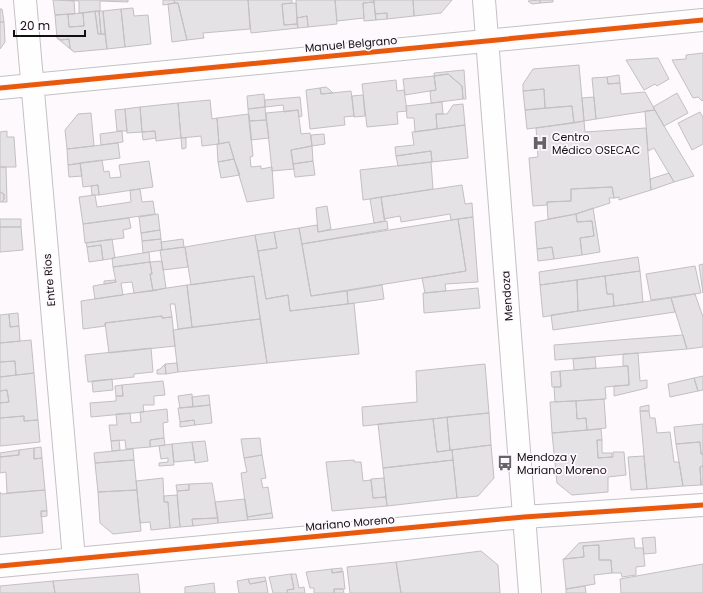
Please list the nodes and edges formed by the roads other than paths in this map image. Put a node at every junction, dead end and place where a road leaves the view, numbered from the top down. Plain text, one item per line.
1 (25, 0) edge
2 (484, 0) edge
3 (703, 20) edge
4 (487, 41) junction
5 (32, 84) junction
6 (0, 88) edge
7 (703, 505) edge
8 (524, 517) junction
9 (74, 559) junction
10 (0, 566) edge
11 (530, 593) edge

1 - 5 street, Entre Ríos
2 - 4 street, Mendoza
3 - 4 street, Manuel Belgrano
4 - 5 street, Manuel Belgrano
4 - 8 street, Mendoza
5 - 6 street, Manuel Belgrano
5 - 9 street, Entre Ríos
7 - 8 street, Mariano Moreno
8 - 9 street, Mariano Moreno
8 - 11 street, Mendoza
9 - 10 street, Mariano Moreno

